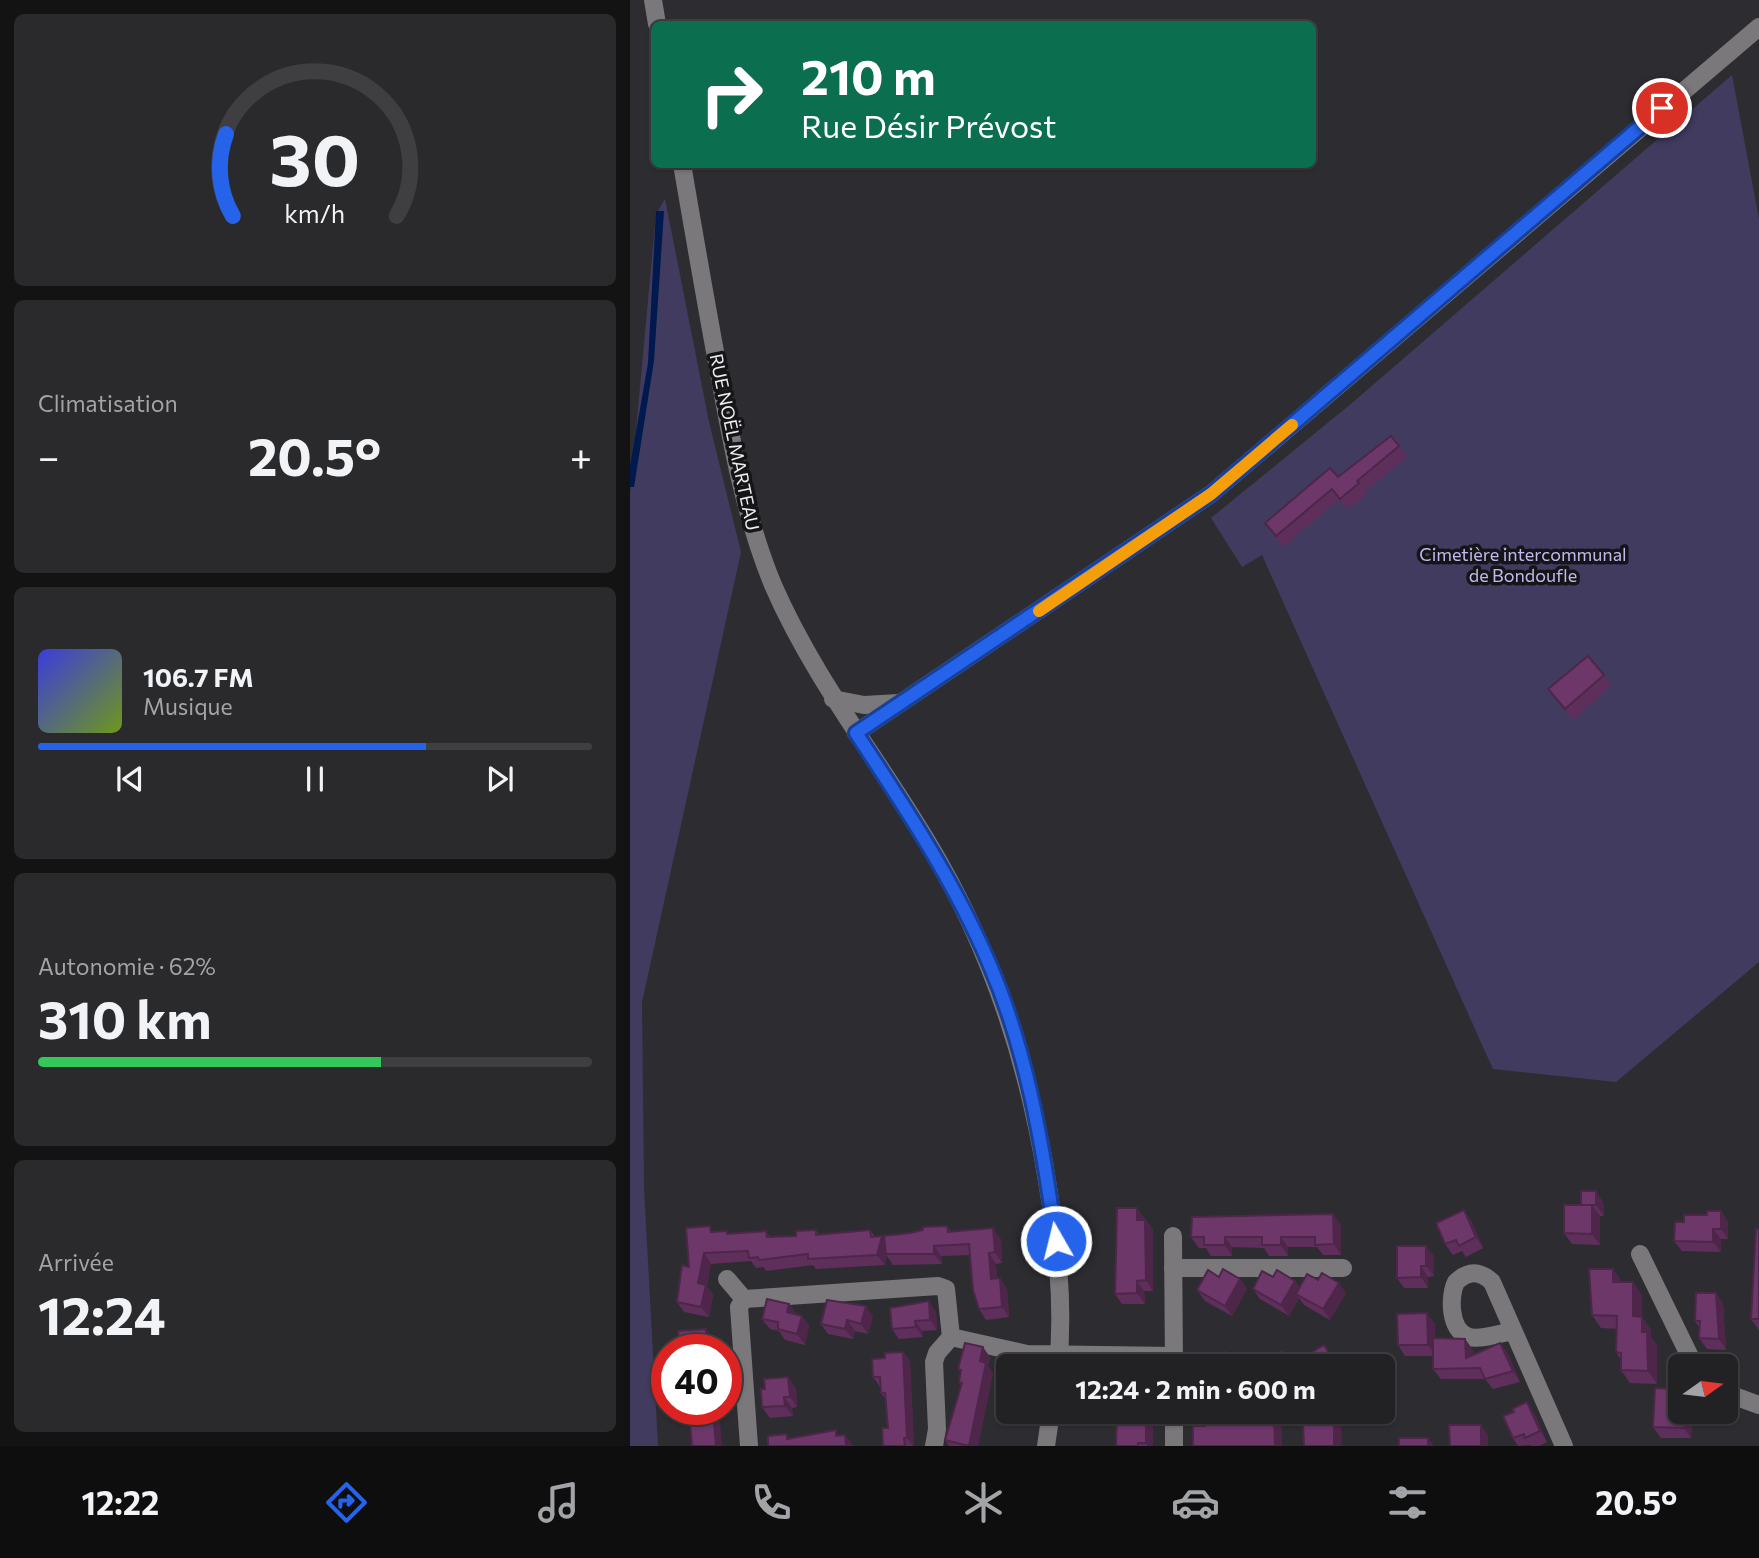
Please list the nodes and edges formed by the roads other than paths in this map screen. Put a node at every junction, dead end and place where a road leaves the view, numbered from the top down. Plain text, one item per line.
1 (653, 0) edge
2 (656, 21) edge
3 (1759, 27) edge
4 (683, 168) edge
5 (833, 699) junction
6 (903, 702) junction
7 (856, 733) junction
8 (1173, 1236) dead end
9 (1640, 1254) dead end
10 (1173, 1268) junction
11 (1343, 1268) dead end
12 (727, 1279) dead end
13 (744, 1299) junction
14 (1513, 1331) dead end
15 (951, 1337) junction
16 (1025, 1354) edge
17 (1058, 1354) edge
18 (1174, 1354) edge
19 (1689, 1354) edge
20 (1738, 1397) edge
21 (1759, 1405) edge
22 (1049, 1424) edge
23 (1174, 1424) edge
24 (749, 1446) edge
25 (934, 1446) edge
26 (1046, 1446) edge
27 (1174, 1446) edge
28 (1564, 1446) edge

1 - 2 street
3 - 6 street
4 - 5 street, RUE NOËL MARTEAU
5 - 6 street
5 - 7 street, RUE NOËL MARTEAU
6 - 7 street
7 - 17 street, RUE NOËL MARTEAU
8 - 10 street
9 - 19 street
10 - 11 street
10 - 18 street
12 - 13 street
13 - 15 street
13 - 24 street
14 - 28 street
15 - 16 street
15 - 25 street
20 - 21 street
22 - 26 street
23 - 27 street

